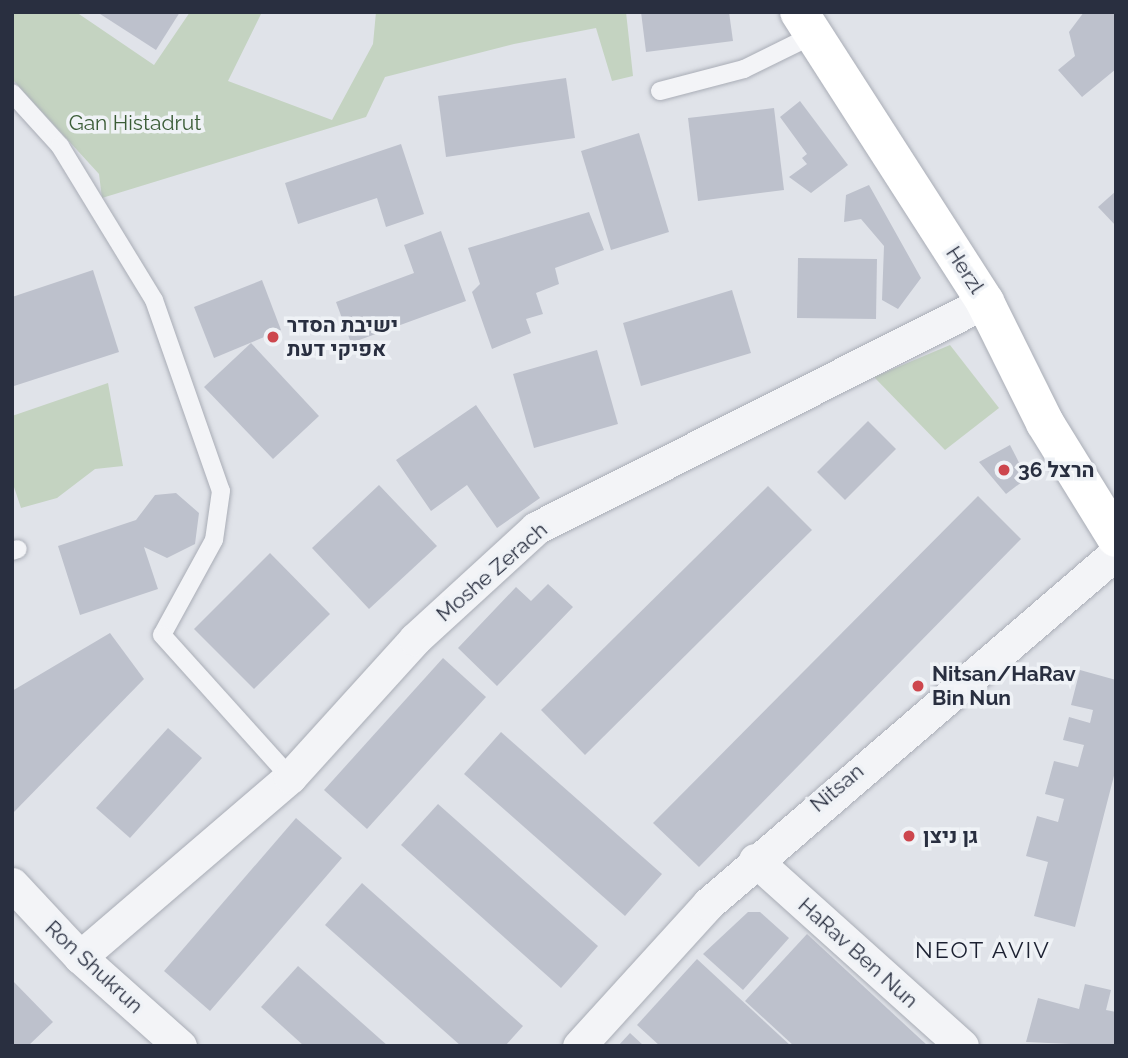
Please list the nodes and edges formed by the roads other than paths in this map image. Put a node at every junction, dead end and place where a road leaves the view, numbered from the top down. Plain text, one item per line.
1 (805, 24) edge
2 (660, 91) dead end
3 (12, 93) edge
4 (985, 302) junction
5 (1116, 538) edge
6 (1116, 553) edge
7 (290, 777) junction
8 (755, 860) junction
9 (12, 884) edge
10 (80, 957) junction
11 (180, 1046) edge
12 (579, 1046) edge
13 (962, 1046) edge

1 - 2 lane
1 - 4 street, Herzl
3 - 7 lane
4 - 5 street, Herzl
4 - 7 street, Moshe Zerach
6 - 8 street, Nitsan
7 - 10 street, Moshe Zerach
8 - 12 street, Nitsan
8 - 13 street, HaRav Ben Nun
9 - 10 street, Ron Shukrun
10 - 11 street, Ron Shukrun

